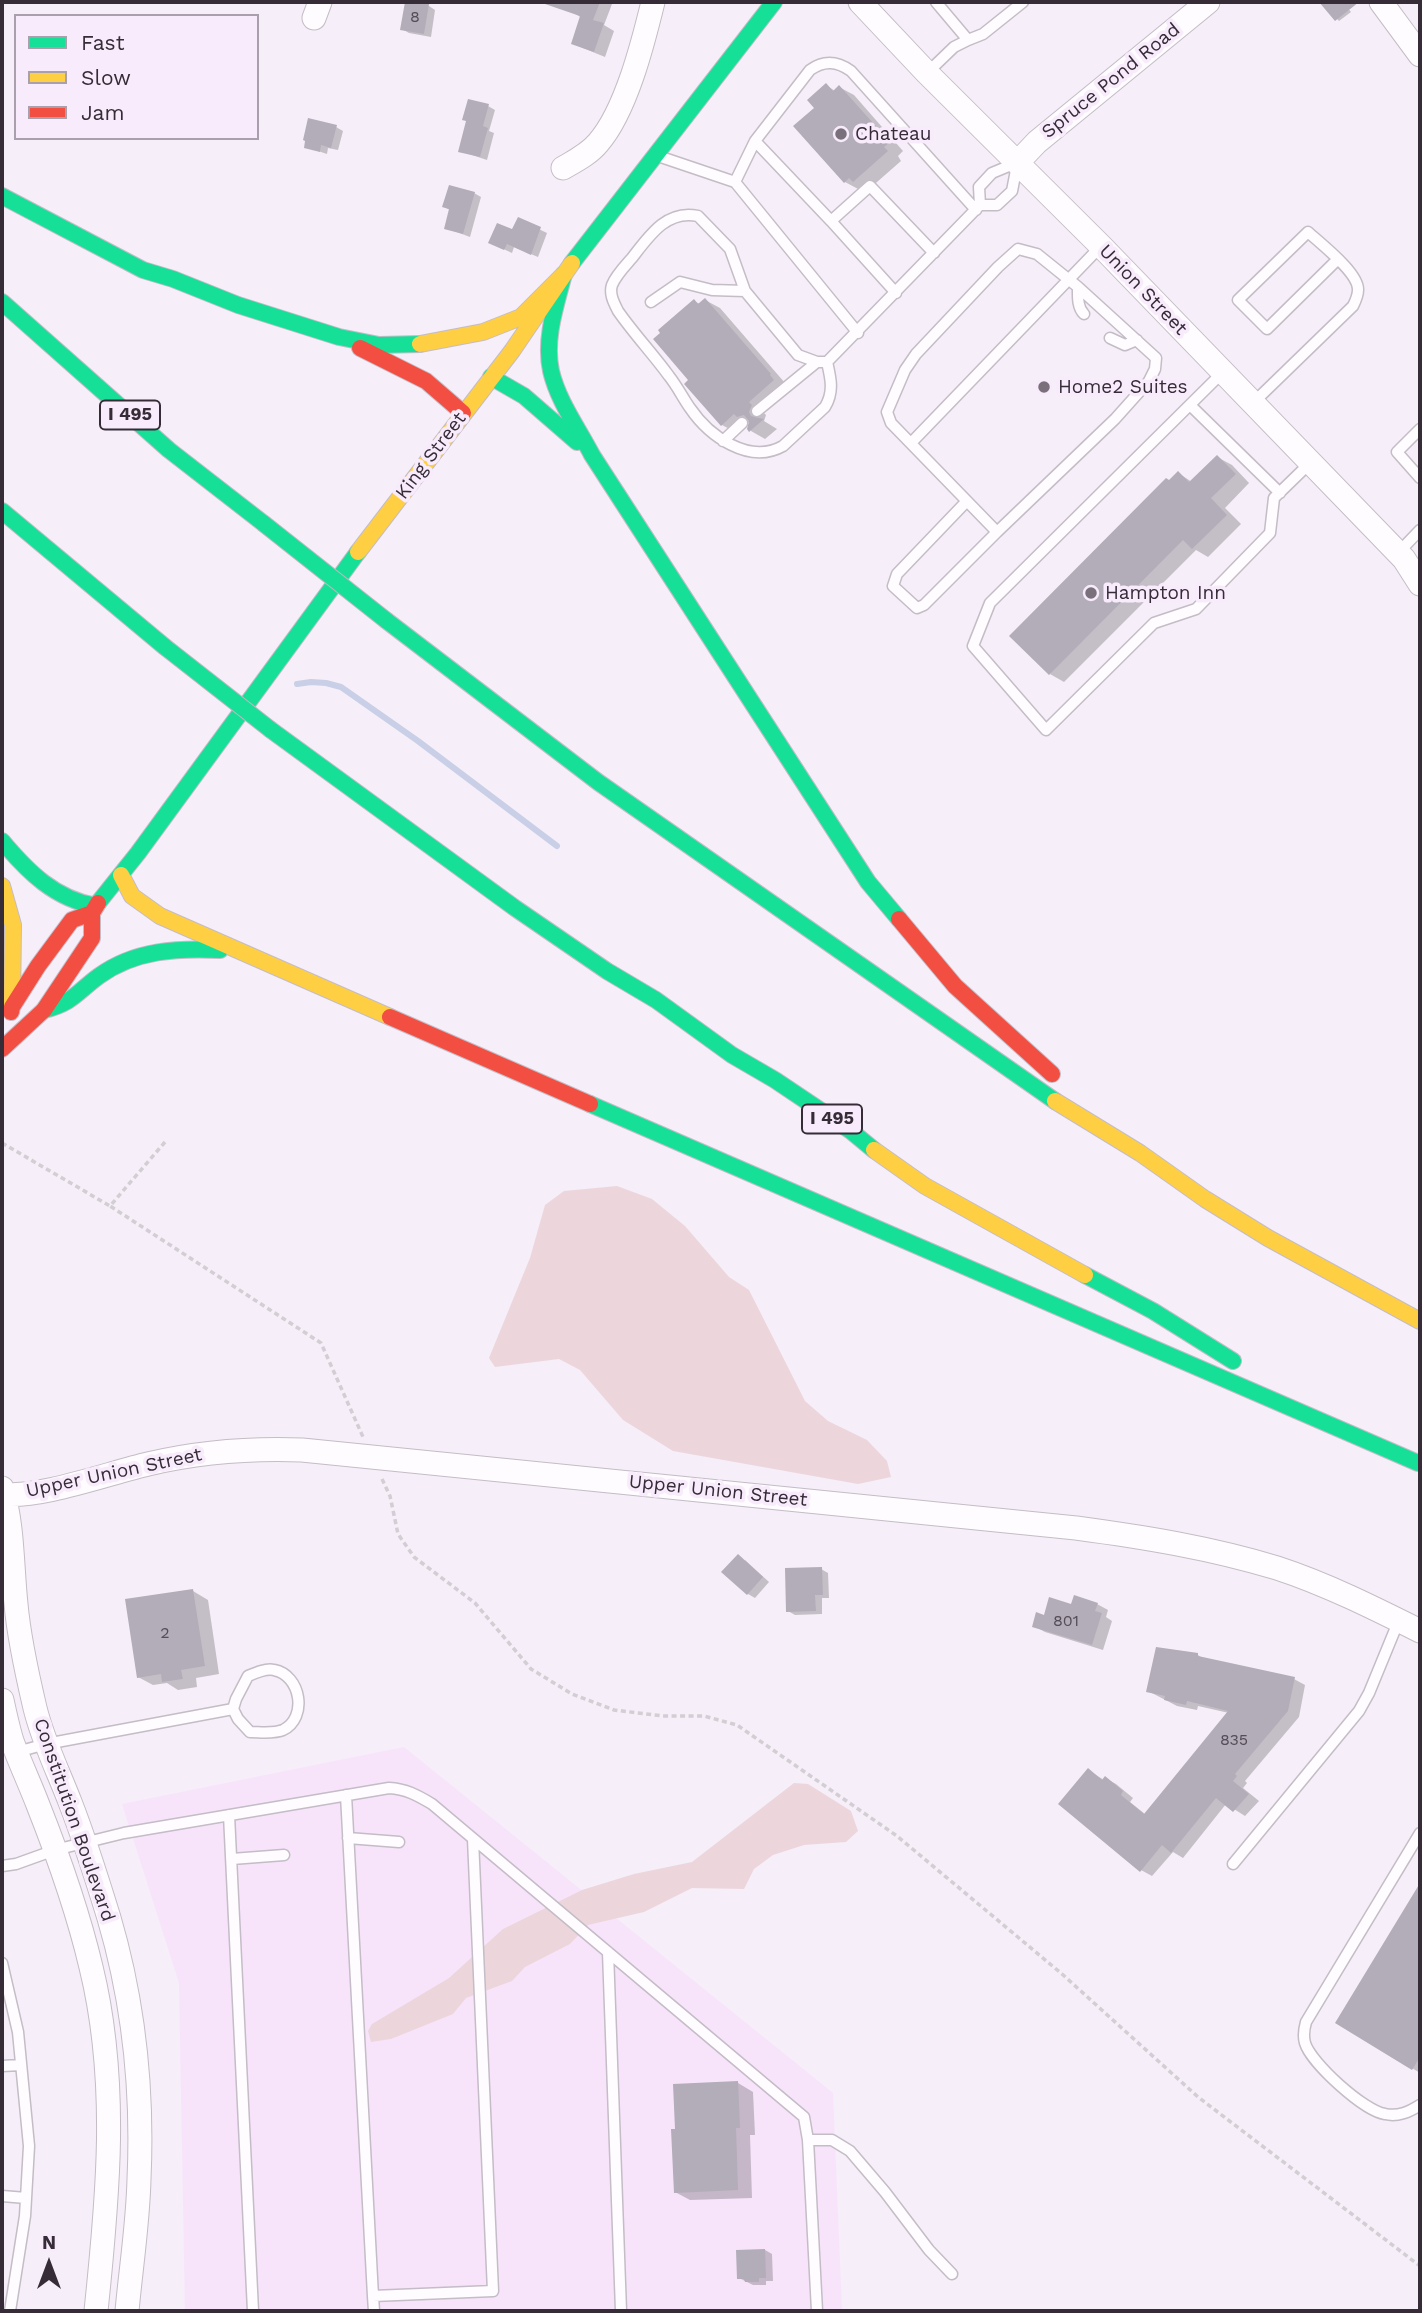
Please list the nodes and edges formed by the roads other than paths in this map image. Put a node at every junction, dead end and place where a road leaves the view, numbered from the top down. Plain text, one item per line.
1 (653, 2) edge
2 (774, 2) edge
3 (860, 2) edge
4 (936, 2) edge
5 (1023, 2) edge
6 (1208, 2) edge
7 (1381, 2) edge
8 (968, 40) junction
9 (1420, 55) edge
10 (927, 73) junction
11 (755, 142) junction
12 (656, 155) junction
13 (1018, 162) junction
14 (563, 168) dead end
15 (735, 182) junction
16 (2, 196) edge
17 (978, 208) junction
18 (831, 221) junction
19 (1101, 246) junction
20 (934, 253) junction
21 (1337, 260) junction
22 (564, 274) junction
23 (1074, 284) junction
24 (745, 291) junction
25 (896, 293) junction
26 (2, 302) edge
27 (652, 302) dead end
28 (1084, 314) dead end
29 (858, 333) junction
30 (340, 338) junction
31 (1110, 338) dead end
32 (1137, 340) junction
33 (822, 362) junction
34 (1222, 373) junction
35 (491, 377) junction
36 (1252, 404) junction
37 (1191, 406) junction
38 (757, 411) dead end
39 (463, 412) junction
40 (742, 423) dead end
41 (1420, 429) edge
42 (723, 440) junction
43 (911, 443) junction
44 (592, 455) junction
45 (1310, 463) junction
46 (1420, 478) edge
47 (1280, 493) junction
48 (966, 502) junction
49 (2, 511) edge
50 (1420, 530) edge
51 (997, 532) junction
52 (1398, 553) junction
53 (1420, 583) edge
54 (2, 841) edge
55 (121, 875) junction
56 (2, 886) edge
57 (94, 910) junction
58 (236, 951) junction
59 (12, 1007) junction
60 (44, 1010) junction
61 (4, 1046) edge
62 (1064, 1085) dead end
63 (1085, 1101) dead end
64 (1268, 1238) junction
65 (1420, 1321) edge
66 (1242, 1366) dead end
67 (1266, 1379) dead end
68 (1419, 1463) edge
69 (2, 1493) edge
70 (1399, 1620) junction
71 (1420, 1631) edge
72 (2, 1700) edge
73 (233, 1709) junction
74 (46, 1744) junction
75 (17, 1752) junction
76 (346, 1795) junction
77 (229, 1815) junction
78 (1420, 1833) edge
79 (348, 1838) junction
80 (473, 1839) junction
81 (400, 1842) dead end
82 (86, 1843) junction
83 (55, 1850) junction
84 (284, 1855) dead end
85 (232, 1859) junction
86 (1233, 1864) dead end
87 (2, 1866) edge
88 (608, 1952) junction
89 (2, 1963) edge
90 (21, 2065) junction
91 (2, 2066) edge
92 (1420, 2105) edge
93 (808, 2140) junction
94 (2, 2196) edge
95 (26, 2198) junction
96 (952, 2274) dead end
97 (373, 2296) junction
98 (10, 2311) edge
99 (96, 2311) edge
100 (127, 2311) edge
101 (253, 2311) edge
102 (373, 2311) edge
103 (621, 2311) edge
104 (817, 2311) edge

1 - 14 street
2 - 12 main road, King Street
3 - 10 street, Union Street
4 - 8 lane
5 - 8 lane
6 - 13 street, Spruce Pond Road
7 - 9 street
8 - 10 lane
10 - 13 street, Union Street
11 - 15 lane
11 - 17 lane
11 - 18 lane
12 - 15 lane
12 - 22 main road, King Street
13 - 17 lane
13 - 17 lane
13 - 19 street, Union Street
15 - 29 lane
16 - 30 main road
17 - 20 lane
18 - 20 lane
18 - 25 lane
19 - 23 lane
19 - 34 street, Union Street
20 - 25 lane
21 - 21 lane
21 - 36 lane
22 - 30 main road
22 - 35 main road, King Street
22 - 44 main road
23 - 28 lane
23 - 32 lane
23 - 43 lane
23 - 43 lane
24 - 27 lane
24 - 33 lane
24 - 42 lane
25 - 29 lane
26 - 64 main road, I 495, bridge
29 - 33 lane
30 - 39 main road
31 - 32 lane
32 - 51 lane
33 - 38 lane
33 - 42 lane
34 - 36 street, Union Street
34 - 37 lane
35 - 39 main road, King Street
35 - 44 main road
36 - 45 street, Union Street
37 - 47 lane
37 - 47 lane
39 - 55 main road, King Street
40 - 42 lane
41 - 46 lane
43 - 48 lane
44 - 62 main road
45 - 47 lane
45 - 52 street, Union Street
48 - 51 lane
48 - 51 lane
49 - 66 main road, I 495, bridge
50 - 52 lane
52 - 53 street, Union Street
54 - 57 main road
55 - 57 main road, King Street
55 - 58 main road
56 - 59 main road
57 - 59 main road, King Street
57 - 60 main road, King Street
58 - 60 main road
58 - 68 main road
59 - 61 main road, King Street
60 - 61 main road, King Street
63 - 64 main road
64 - 65 main road, I 495
67 - 68 main road
69 - 70 street, Upper Union Street
69 - 74 street, Constitution Boulevard
70 - 71 street, Upper Union Street
70 - 86 lane
72 - 75 street, Constitution Boulevard
73 - 73 lane
73 - 74 lane
74 - 75 lane
74 - 82 street, Constitution Boulevard
75 - 83 street, Constitution Boulevard
76 - 77 lane
76 - 79 lane
76 - 80 lane
77 - 82 lane
77 - 85 lane
78 - 92 lane
79 - 81 lane
79 - 97 lane
80 - 88 lane
80 - 97 lane
82 - 83 lane
82 - 100 street, Constitution Boulevard
83 - 87 lane
83 - 99 street, Constitution Boulevard
84 - 85 lane
85 - 101 lane
88 - 93 lane
88 - 103 lane
89 - 90 lane
90 - 91 lane
90 - 95 lane
93 - 96 lane
93 - 104 lane
94 - 95 lane
95 - 98 lane
97 - 102 lane

